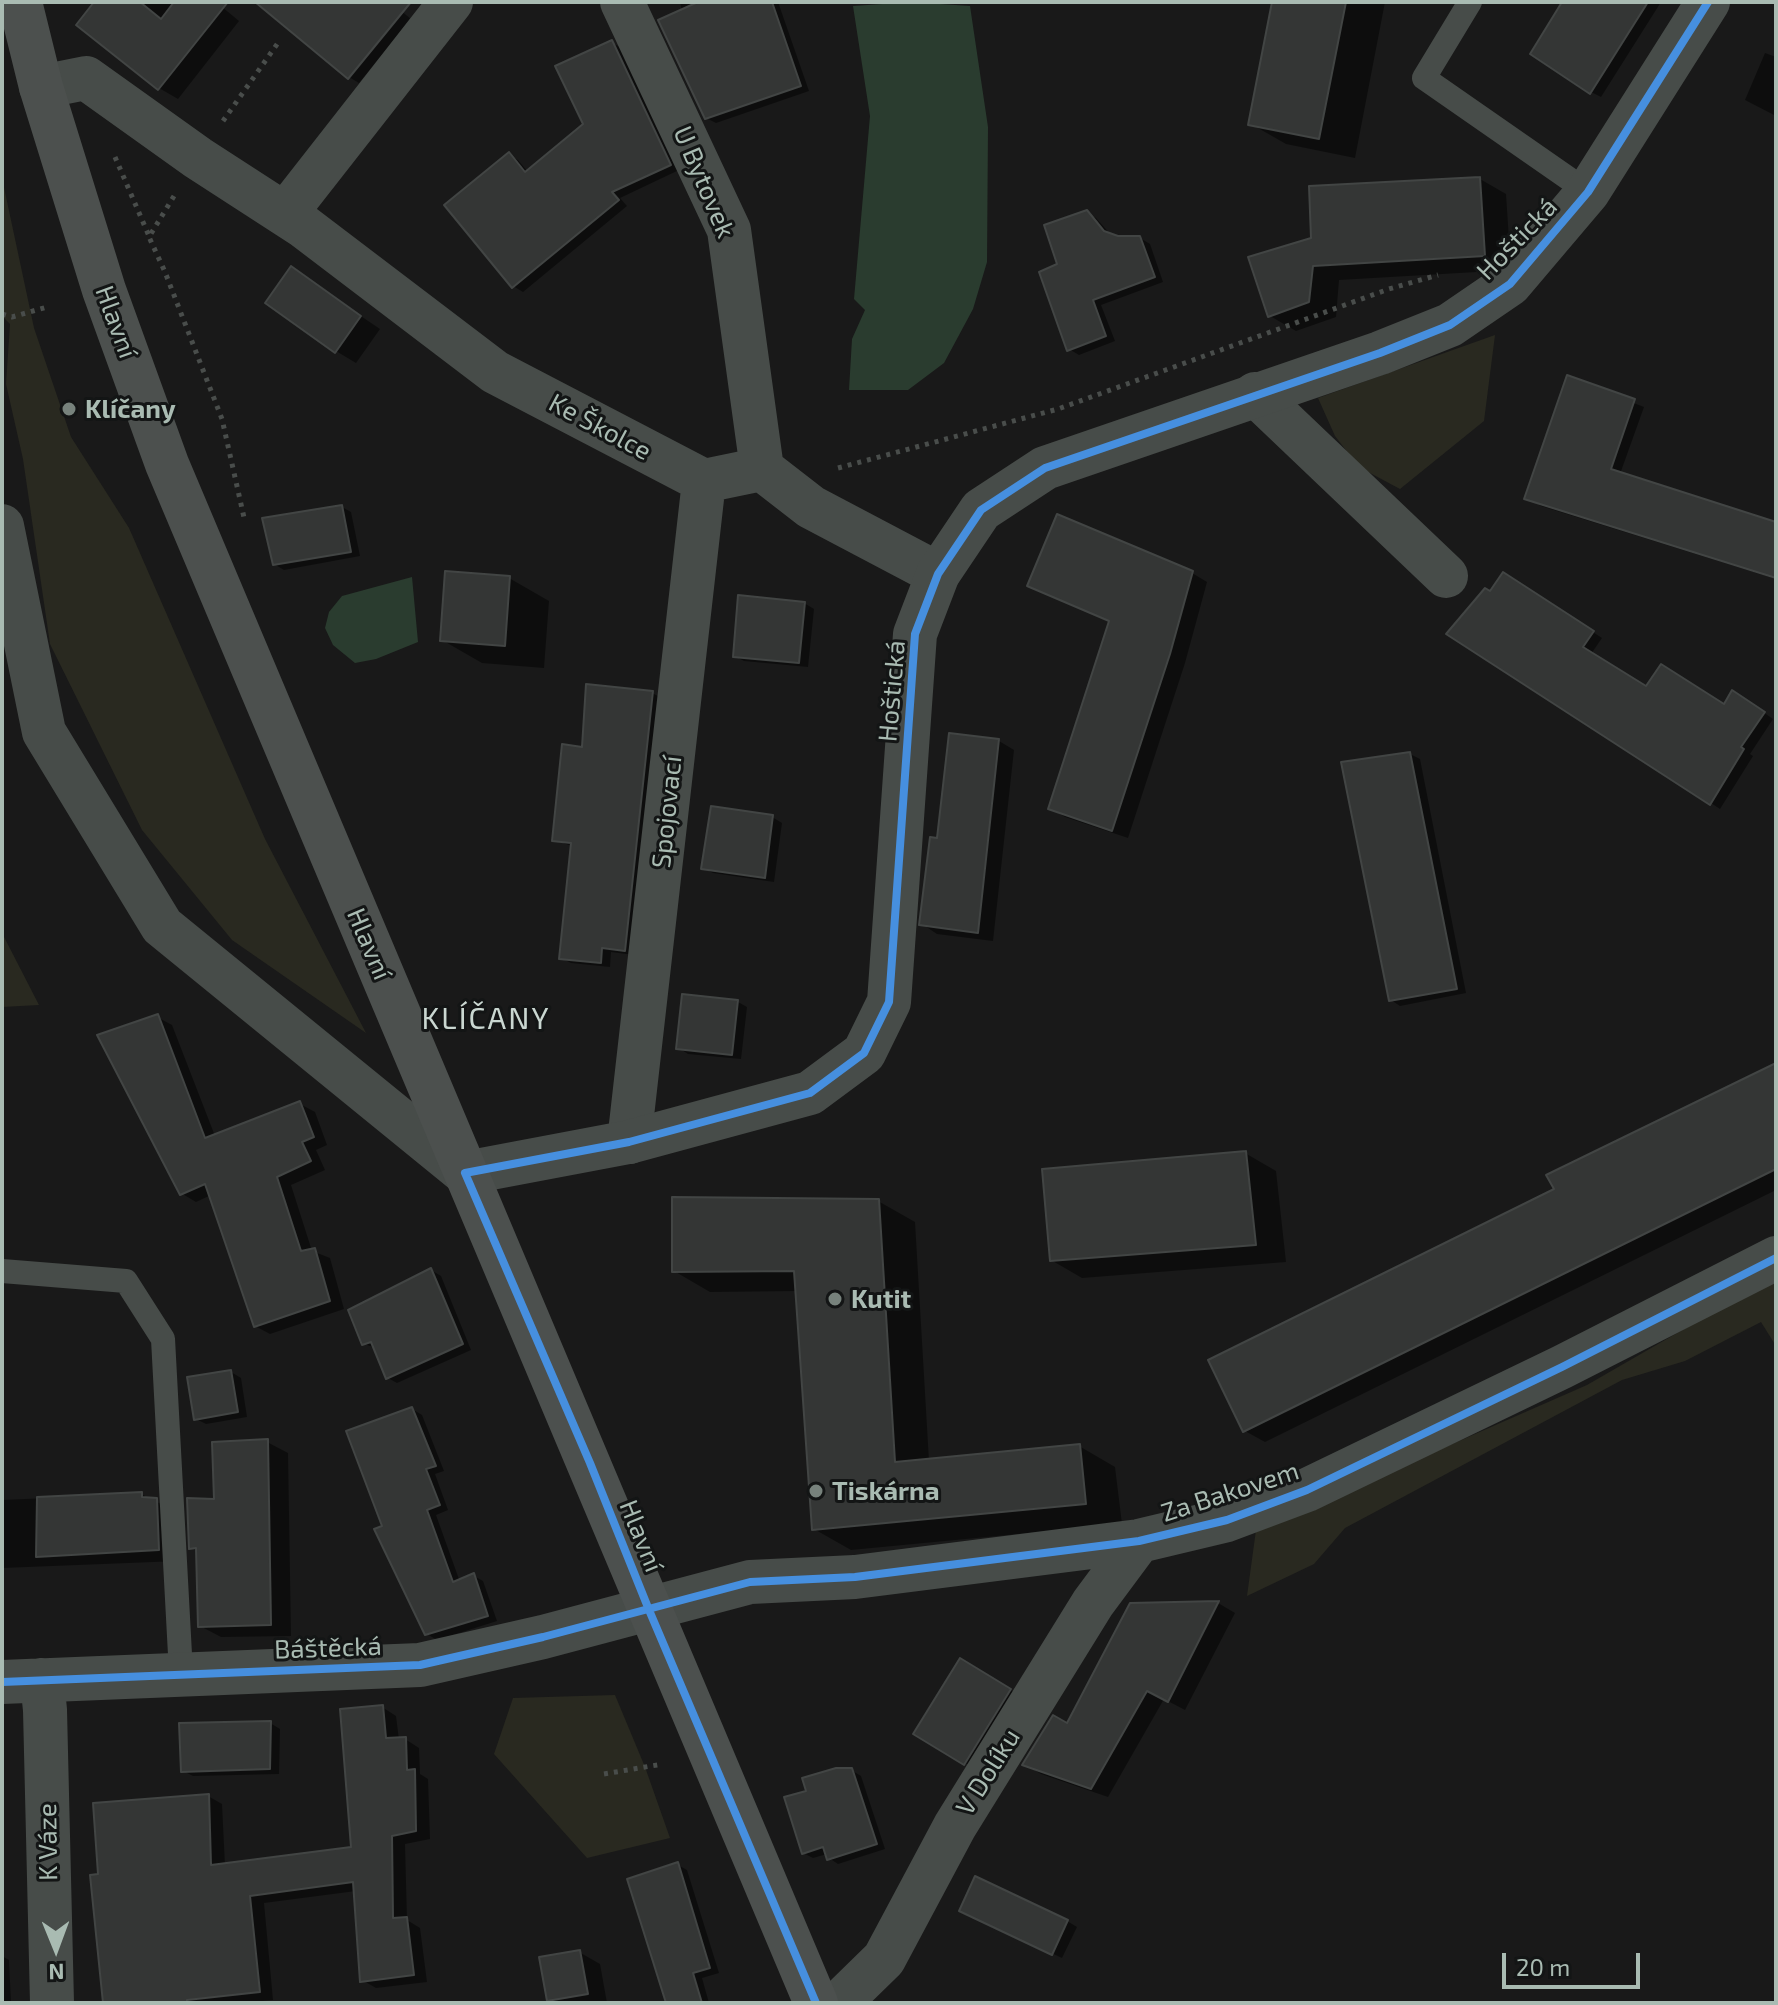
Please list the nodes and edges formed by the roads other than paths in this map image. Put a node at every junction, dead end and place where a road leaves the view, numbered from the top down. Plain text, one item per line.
1 (20, 2) edge
2 (451, 2) edge
3 (622, 2) edge
4 (1470, 2) edge
5 (1708, 2) edge
6 (41, 87) junction
7 (1588, 192) junction
8 (285, 214) junction
9 (1255, 394) junction
10 (762, 469) junction
11 (704, 481) junction
12 (2, 526) edge
13 (938, 574) junction
14 (1446, 576) dead end
15 (629, 1142) junction
16 (465, 1173) junction
17 (1776, 1258) edge
18 (2, 1271) edge
19 (1139, 1541) junction
20 (649, 1610) junction
21 (181, 1673) junction
22 (22, 1681) edge
23 (52, 2003) edge
24 (816, 2003) edge
25 (839, 2003) edge

1 - 6 main road, Hlavní
2 - 8 street
3 - 10 street, U Bytovek
4 - 7 lane
5 - 7 street, Hoštická
6 - 8 street, Ke Školce
6 - 16 main road, Hlavní
7 - 9 street, Hoštická
8 - 11 street, Ke Školce
9 - 13 street, Hoštická
9 - 14 street
10 - 11 street
10 - 13 street
11 - 15 street, Spojovací
12 - 16 street
13 - 15 street, Hoštická
15 - 16 street, Hoštická
16 - 20 main road, Hlavní
17 - 19 street, Za Bakovem
18 - 21 lane
19 - 20 street, Za Bakovem
19 - 25 street, V Dolíku
20 - 21 street, Báštěcká
20 - 24 main road, Hlavní
21 - 22 street, Báštěcká
22 - 23 street, K Váze

